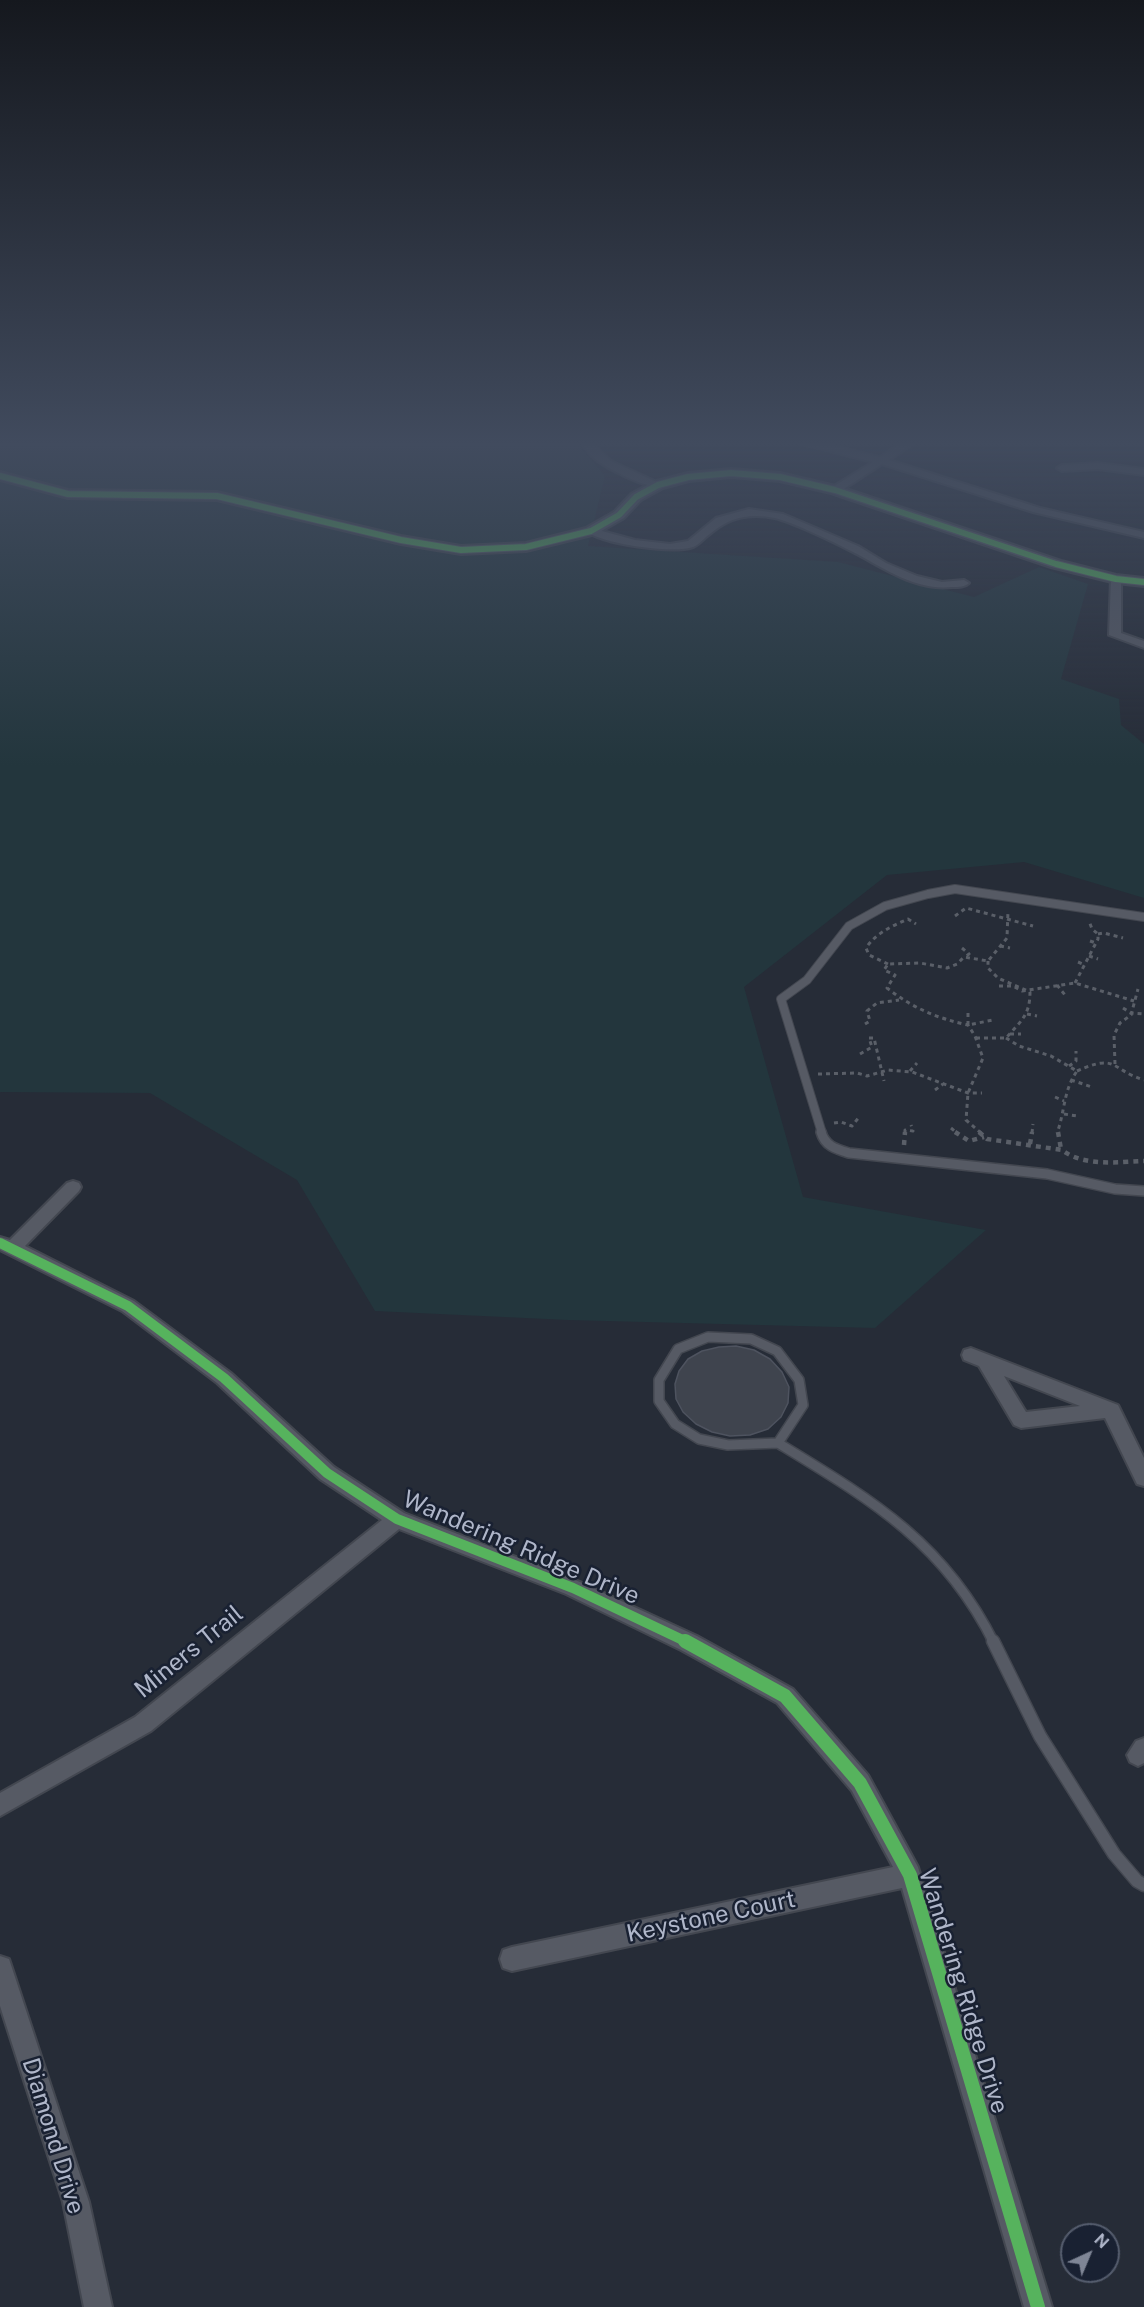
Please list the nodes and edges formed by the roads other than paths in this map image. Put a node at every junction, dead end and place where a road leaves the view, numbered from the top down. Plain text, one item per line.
1 (858, 551) edge
2 (1016, 551) edge
3 (1116, 579) junction
4 (1144, 582) edge
5 (964, 583) dead end
6 (1144, 645) edge
7 (1144, 917) edge
8 (73, 1187) dead end
9 (1144, 1191) edge
10 (7, 1246) edge
11 (1111, 1410) junction
12 (778, 1443) junction
13 (1144, 1478) edge
14 (398, 1519) junction
15 (0, 1805) edge
16 (910, 1875) junction
17 (1144, 1885) edge
18 (512, 1959) dead end
19 (0, 1968) edge
20 (98, 2307) edge
21 (1038, 2307) edge

1 - 5 street
2 - 3 street
3 - 4 street
3 - 6 street
7 - 9 lane
8 - 10 street
10 - 14 street, Wandering Ridge Drive
11 - 11 street
11 - 13 street
12 - 12 lane
12 - 17 lane
14 - 15 street, Miners Trail
14 - 16 street, Wandering Ridge Drive
16 - 18 street, Keystone Court
16 - 21 street, Wandering Ridge Drive
19 - 20 street, Diamond Drive

